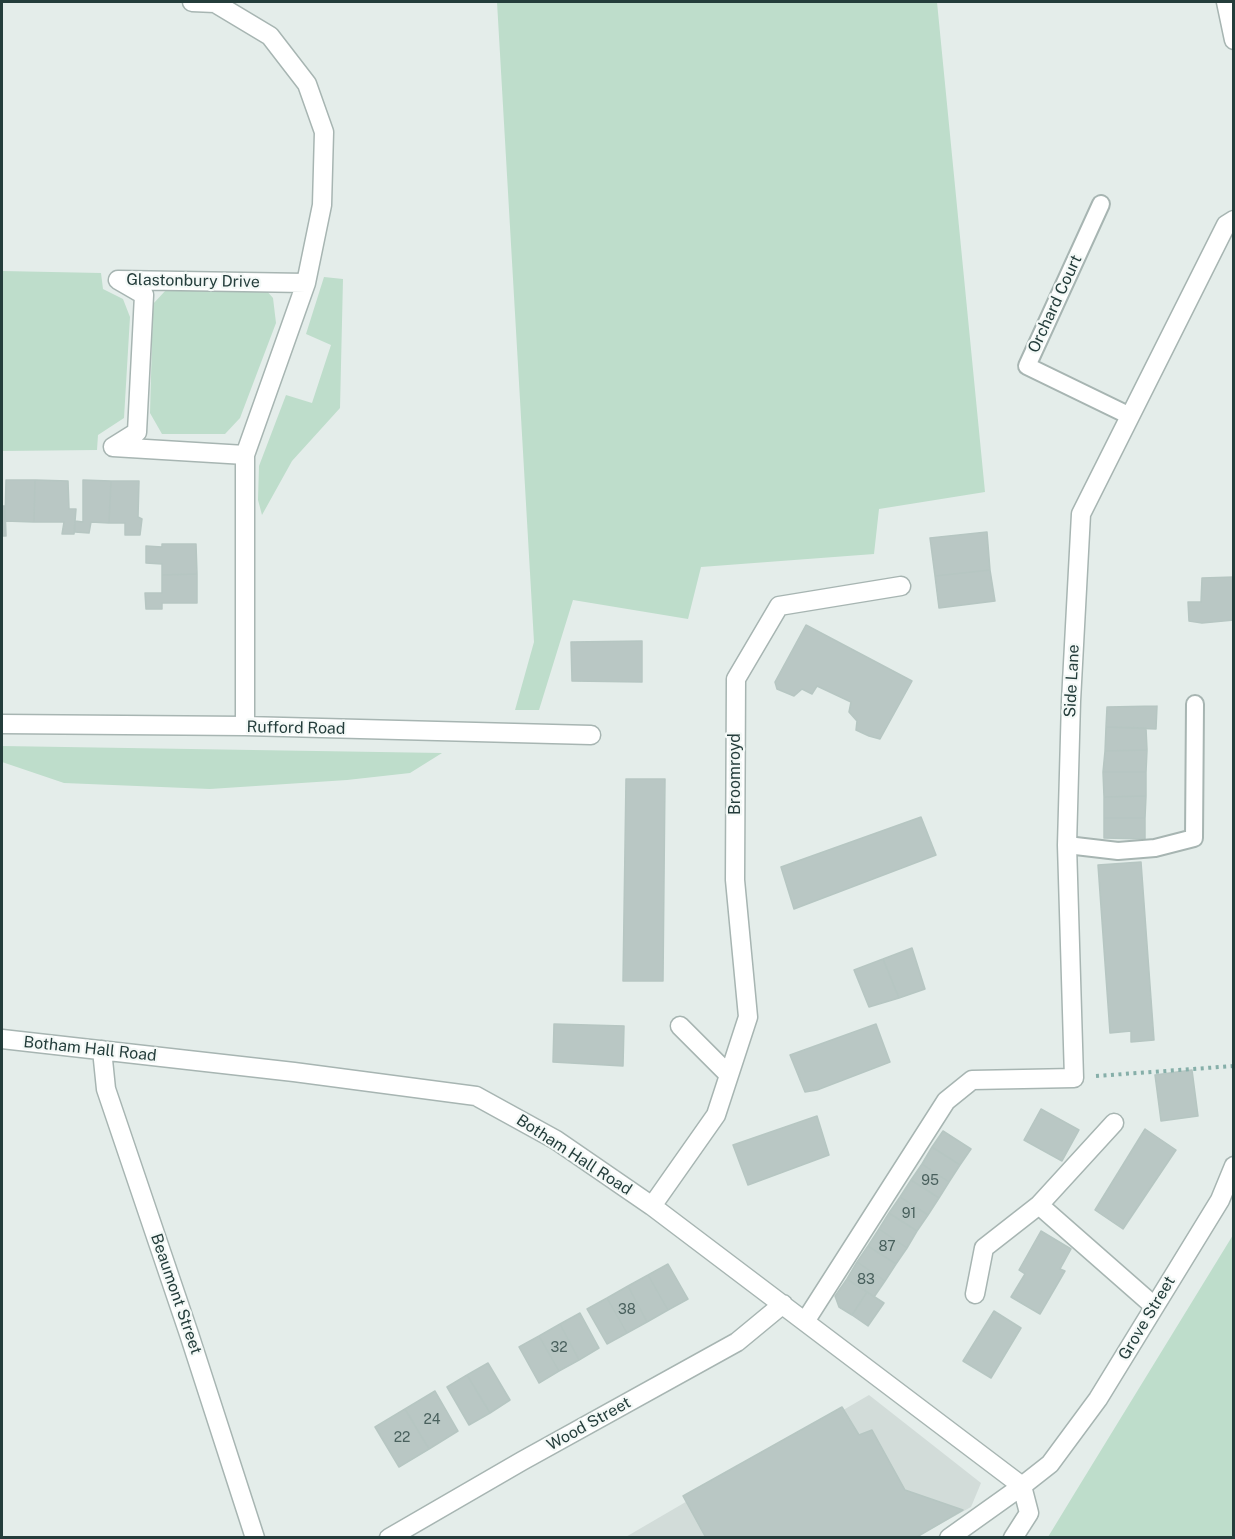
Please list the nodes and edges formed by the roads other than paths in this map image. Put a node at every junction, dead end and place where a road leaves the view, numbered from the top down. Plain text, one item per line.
1 (192, 2) edge
2 (1226, 2) edge
3 (1231, 31) edge
4 (1101, 204) dead end
5 (1233, 220) edge
6 (306, 283) junction
7 (1130, 416) junction
8 (245, 455) junction
9 (901, 586) dead end
10 (1195, 704) dead end
11 (2, 724) edge
12 (245, 726) junction
13 (591, 735) dead end
14 (1067, 845) junction
15 (680, 1026) dead end
16 (2, 1039) edge
17 (102, 1050) junction
18 (729, 1075) junction
19 (1114, 1123) dead end
20 (1233, 1166) edge
21 (1039, 1205) junction
22 (652, 1206) junction
23 (975, 1294) dead end
24 (783, 1304) junction
25 (1154, 1306) junction
26 (806, 1320) junction
27 (1022, 1486) junction
28 (255, 1538) edge
29 (389, 1538) edge
30 (949, 1538) edge
31 (1013, 1538) edge

1 - 6 street
2 - 3 street
4 - 7 lane, Orchard Court
5 - 7 street, Side Lane
6 - 8 street
6 - 8 street, Glastonbury Drive
7 - 14 street, Side Lane
8 - 12 street
9 - 18 street, Broomroyd
10 - 14 lane
11 - 12 street, Rufford Road
12 - 13 street, Rufford Road
14 - 26 street, Side Lane
15 - 18 street
16 - 17 street, Botham Hall Road
17 - 22 street, Botham Hall Road
17 - 28 street, Beaumont Street
18 - 22 street, Broomroyd
19 - 21 street
20 - 25 street, Grove Street
21 - 23 street
21 - 25 street
22 - 24 street, Botham Hall Road
24 - 26 street, Botham Hall Road
24 - 29 street, Wood Street
25 - 27 street, Grove Street
26 - 27 street, Botham Hall Road
27 - 30 street, Grove Street
27 - 31 street

